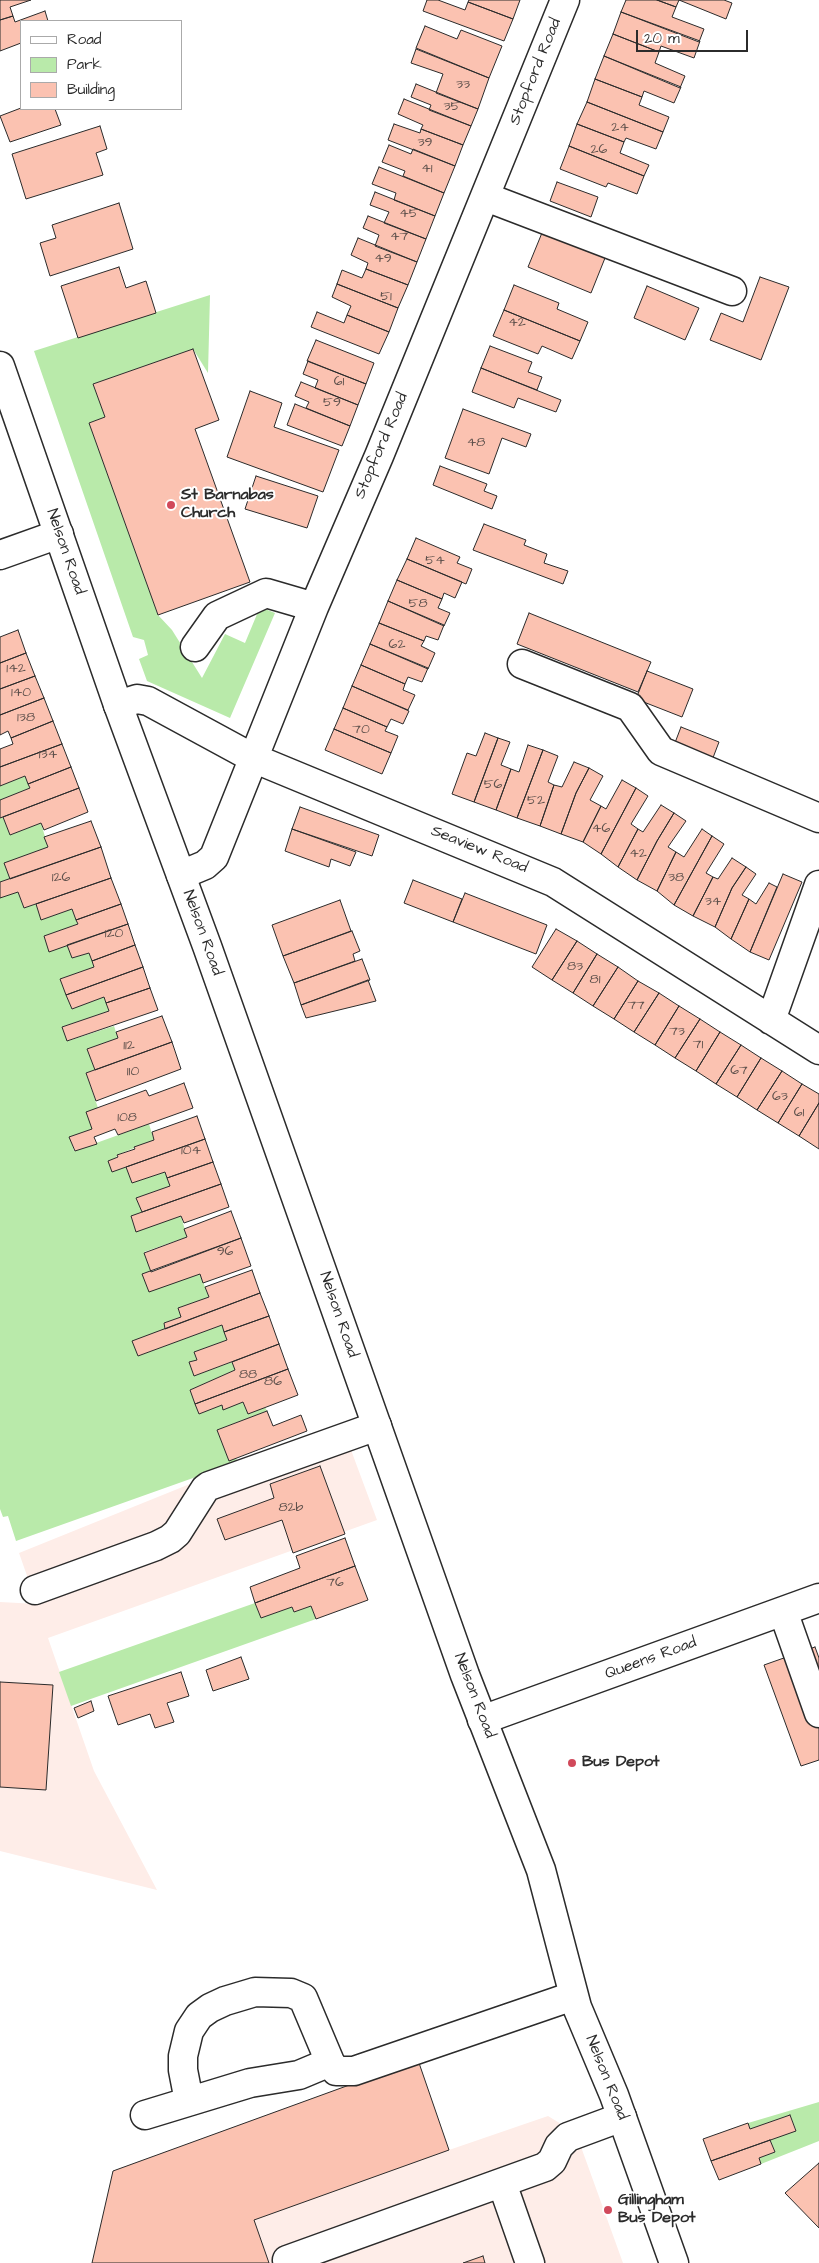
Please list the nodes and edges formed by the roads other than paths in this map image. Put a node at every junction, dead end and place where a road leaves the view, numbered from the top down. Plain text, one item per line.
1 (565, 0) edge
2 (486, 197) junction
3 (732, 291) dead end
4 (0, 366) edge
5 (59, 534) junction
6 (0, 555) edge
7 (314, 607) junction
8 (195, 647) dead end
9 (522, 664) dead end
10 (118, 705) junction
11 (253, 758) junction
12 (819, 818) edge
13 (180, 875) junction
14 (819, 885) edge
15 (771, 1020) junction
16 (819, 1050) edge
17 (377, 1426) junction
18 (35, 1590) dead end
19 (819, 1598) edge
20 (782, 1611) junction
21 (819, 1713) edge
22 (482, 1720) junction
23 (573, 1996) junction
24 (330, 2062) junction
25 (189, 2101) junction
26 (145, 2115) dead end
27 (622, 2117) junction
28 (502, 2183) junction
29 (287, 2260) dead end
30 (530, 2263) edge
31 (674, 2263) edge

1 - 2 street, Stopford Road
2 - 3 street
2 - 7 street, Stopford Road
4 - 5 street, Nelson Road
5 - 6 street
5 - 10 street, Nelson Road
7 - 8 street
7 - 11 street, Stopford Road
9 - 12 street
10 - 11 street, Seaview Road
10 - 13 street, Nelson Road
11 - 13 street, Stopford Road
11 - 15 street, Seaview Road
13 - 17 street, Nelson Road
14 - 15 street
15 - 16 street, Seaview Road
17 - 18 street
17 - 22 street, Nelson Road
19 - 20 street, Queens Road
20 - 21 street
20 - 22 street, Queens Road
22 - 23 street, Nelson Road
23 - 24 street
23 - 27 street, Nelson Road
24 - 25 street
24 - 25 street
25 - 26 street
27 - 28 street
27 - 31 street, Nelson Road
28 - 29 street
28 - 30 street

